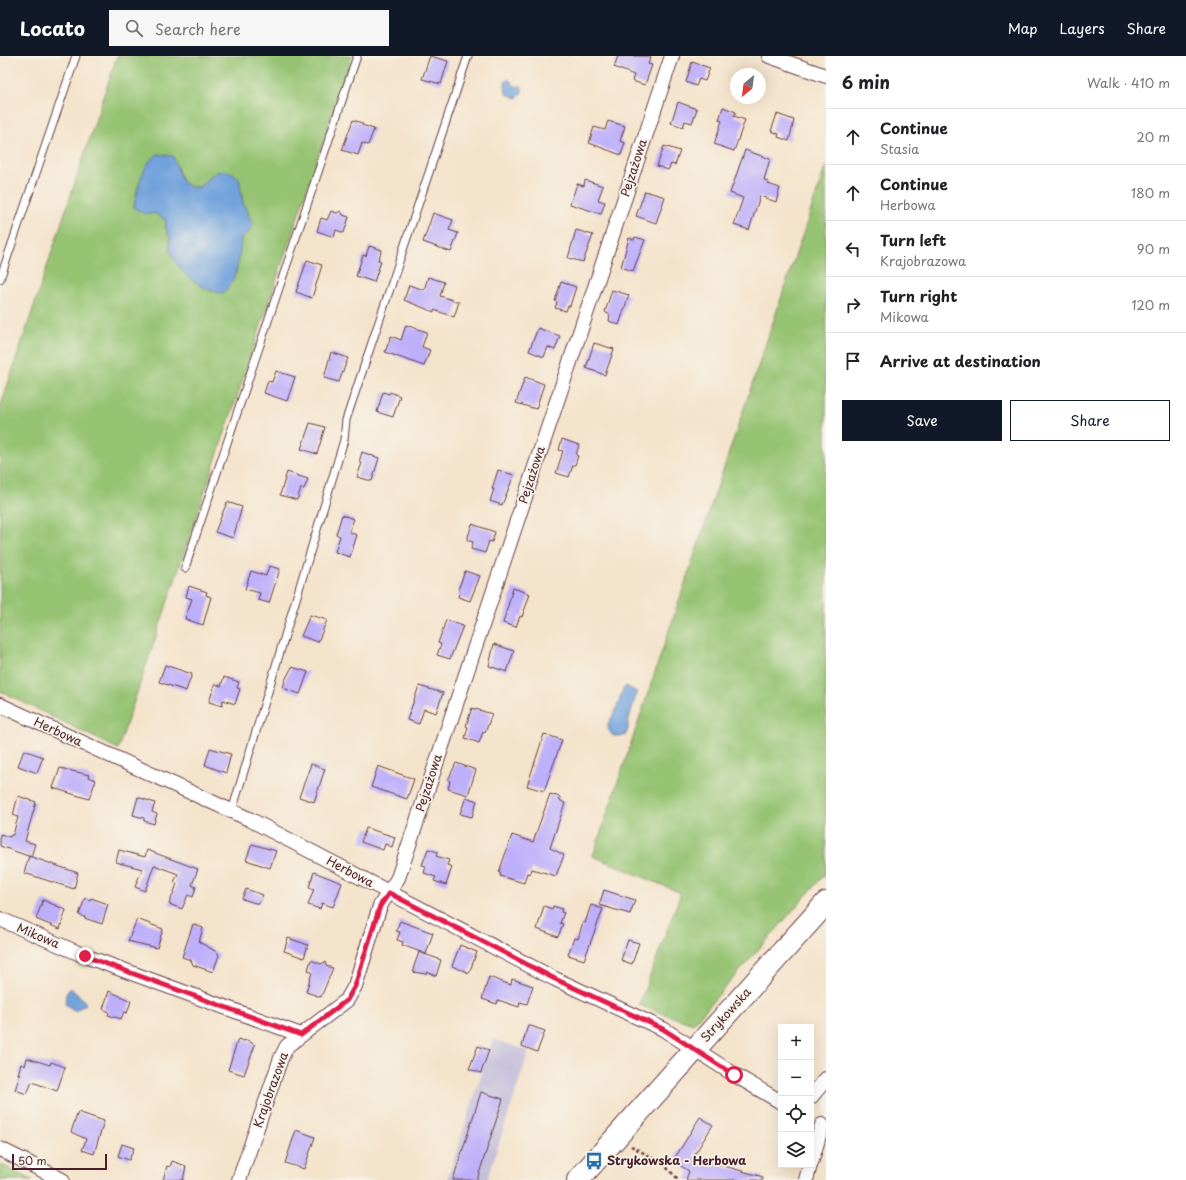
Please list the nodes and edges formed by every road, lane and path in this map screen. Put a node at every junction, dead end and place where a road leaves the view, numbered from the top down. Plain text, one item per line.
1 (76, 56) edge
2 (356, 56) edge
3 (468, 56) edge
4 (672, 56) edge
5 (770, 56) edge
6 (826, 76) edge
7 (0, 280) edge
8 (186, 568) dead end
9 (0, 705) edge
10 (232, 812) junction
11 (389, 893) junction
12 (826, 903) edge
13 (0, 919) edge
14 (301, 1035) junction
15 (695, 1049) junction
16 (826, 1079) edge
17 (812, 1096) edge
18 (778, 1100) edge
19 (820, 1124) edge
20 (0, 1148) edge
21 (627, 1149) dead end
22 (814, 1151) edge
23 (810, 1168) edge
24 (62, 1180) edge
25 (239, 1180) edge
26 (578, 1180) edge
27 (679, 1180) edge
28 (806, 1180) edge

1 - 7 lane
2 - 8 lane
3 - 10 lane
4 - 11 street, Pejzażowa
5 - 6 street
9 - 10 street, Herbowa
10 - 11 street, Herbowa
11 - 14 street, Krajobrazowa
11 - 15 street, Herbowa
12 - 15 main road, Strykowska
13 - 14 street, Mikowa
14 - 25 street, Krajobrazowa
15 - 18 street, Herbowa
15 - 26 main road, Strykowska
16 - 17 street
19 - 22 street
20 - 24 street
21 - 27 path
23 - 28 street

